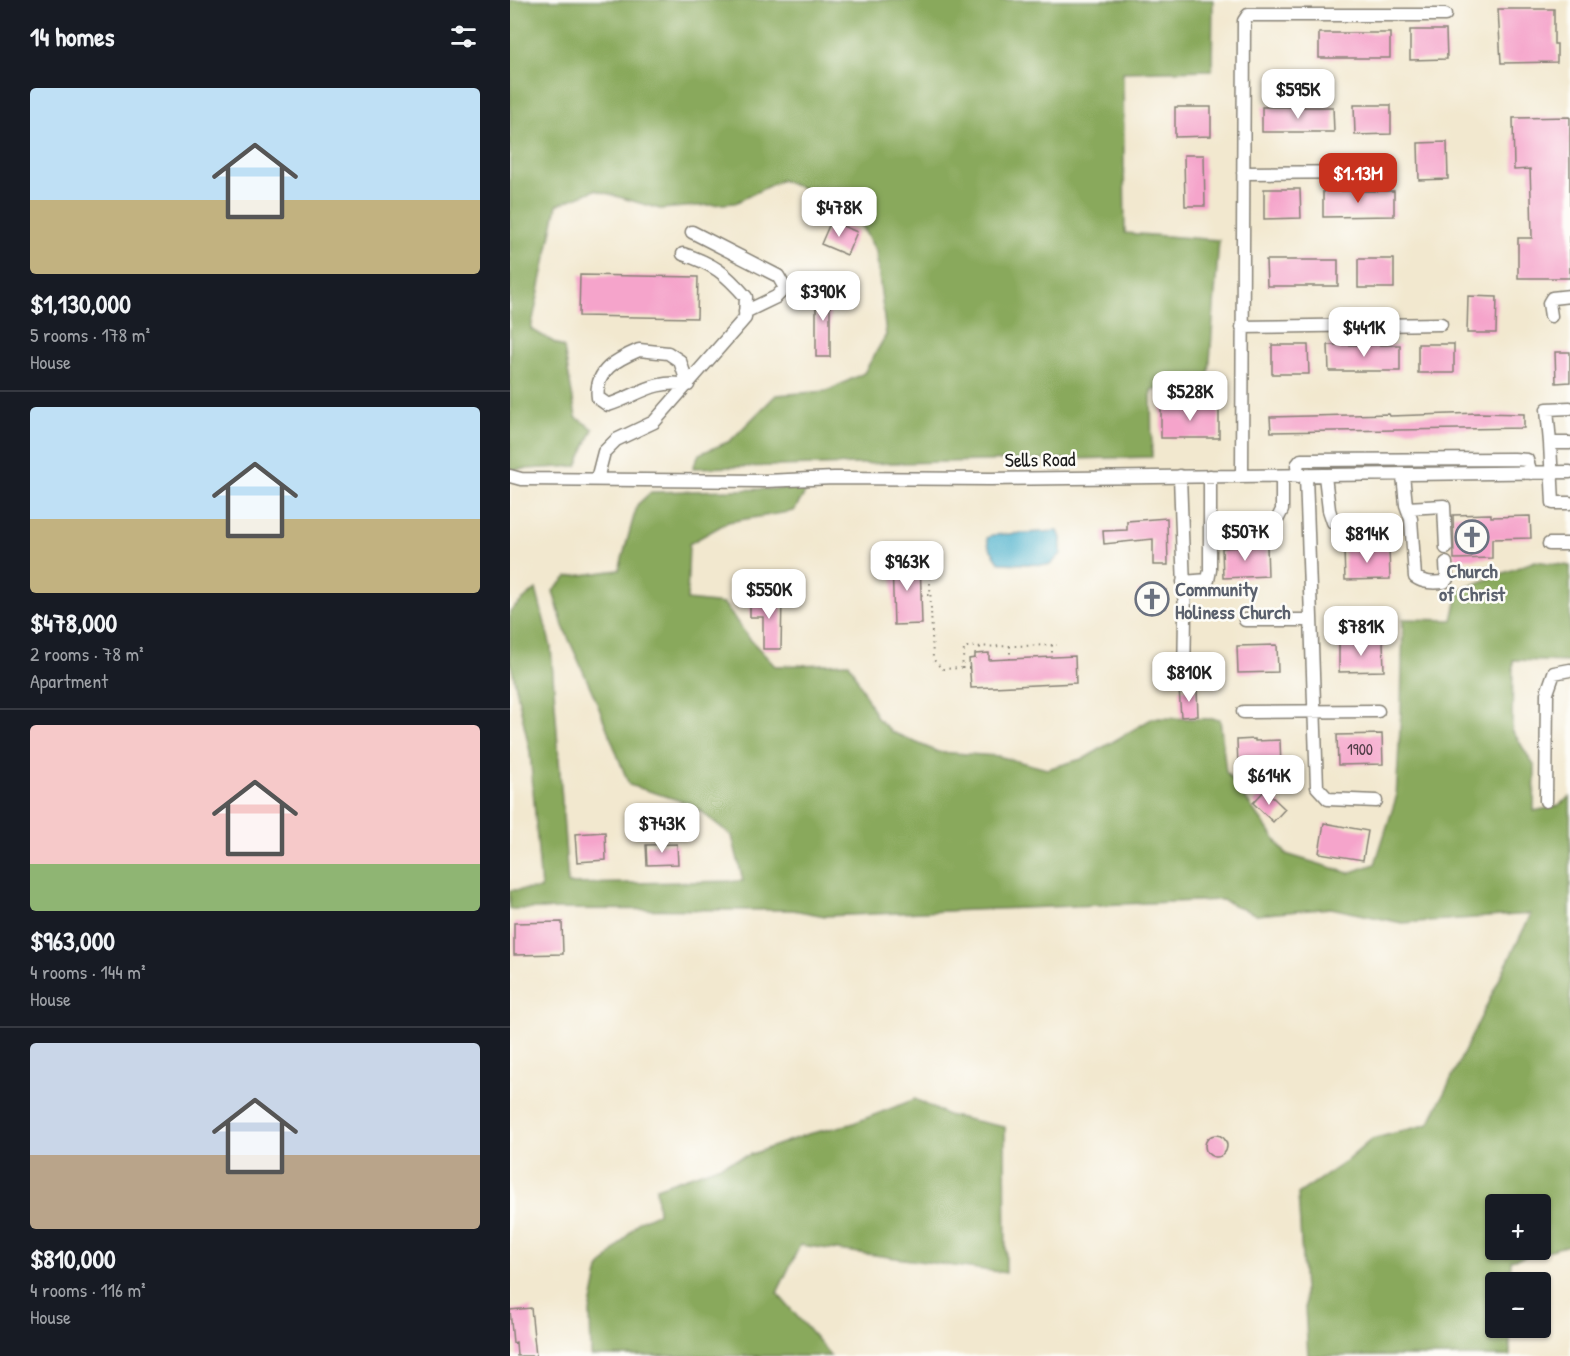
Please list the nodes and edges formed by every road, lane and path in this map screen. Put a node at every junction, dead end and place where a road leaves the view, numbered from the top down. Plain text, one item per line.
1 (1446, 15) dead end
2 (1385, 172) dead end
3 (1243, 173) junction
4 (692, 232) dead end
5 (683, 254) dead end
6 (1570, 296) edge
7 (746, 312) junction
8 (1551, 316) dead end
9 (1441, 324) dead end
10 (1242, 327) junction
11 (688, 385) junction
12 (1570, 408) edge
13 (1570, 442) edge
14 (1550, 443) junction
15 (1431, 459) junction
16 (1476, 459) junction
17 (1342, 460) junction
18 (1386, 460) junction
19 (1570, 472) edge
20 (1531, 473) junction
21 (1552, 473) junction
22 (1476, 474) junction
23 (1386, 475) junction
24 (1403, 475) junction
25 (1432, 475) junction
26 (510, 476) edge
27 (1180, 476) junction
28 (1210, 476) junction
29 (1242, 476) junction
30 (1282, 476) junction
31 (1302, 476) junction
32 (1325, 476) junction
33 (1343, 476) junction
34 (597, 479) junction
35 (1570, 503) edge
36 (1407, 508) junction
37 (1380, 522) dead end
38 (1230, 526) dead end
39 (1549, 544) dead end
40 (1570, 544) edge
41 (1446, 548) dead end
42 (929, 559) dead end
43 (1446, 563) dead end
44 (921, 576) dead end
45 (930, 576) junction
46 (1183, 582) junction
47 (921, 595) dead end
48 (930, 595) junction
49 (1245, 620) dead end
50 (1310, 620) junction
51 (1052, 645) junction
52 (1057, 645) dead end
53 (1010, 646) junction
54 (980, 647) junction
55 (980, 654) dead end
56 (1052, 657) dead end
57 (1010, 659) dead end
58 (962, 668) junction
59 (970, 668) dead end
60 (1570, 670) edge
61 (1184, 681) dead end
62 (1314, 711) junction
63 (1378, 711) dead end
64 (1243, 712) dead end
65 (1376, 801) dead end
66 (1546, 801) dead end

1 - 3 street
2 - 3 street
3 - 10 street
4 - 7 street
5 - 7 street
6 - 8 street
7 - 11 street
9 - 10 street
10 - 29 street
11 - 11 street
11 - 34 street
12 - 14 street
13 - 14 street
14 - 21 street
15 - 16 street
15 - 18 street
15 - 25 street
16 - 20 street
16 - 22 street
17 - 18 street
17 - 31 street
17 - 33 street
18 - 23 street
19 - 21 street, Sells Road
20 - 21 street, Sells Road
20 - 22 street, Sells Road
21 - 35 street
22 - 25 street, Sells Road
23 - 24 street, Sells Road
23 - 33 street, Sells Road
24 - 25 street, Sells Road
24 - 36 street
26 - 34 street, Sells Road
27 - 28 street, Sells Road
27 - 34 street, Sells Road
27 - 46 street
28 - 29 street, Sells Road
28 - 46 street
29 - 30 street, Sells Road
30 - 31 street, Sells Road
30 - 38 street
31 - 32 street, Sells Road
31 - 50 street
32 - 33 street, Sells Road
32 - 37 street
36 - 41 street
36 - 43 street
39 - 40 street
42 - 45 path
44 - 45 path
45 - 48 path
46 - 61 street
47 - 48 path
48 - 58 path
49 - 50 street
50 - 62 street
51 - 52 path
51 - 53 path
51 - 56 path
53 - 54 path
53 - 57 path
54 - 55 path
54 - 58 path
58 - 59 path
60 - 66 street
62 - 63 street
62 - 64 street
62 - 65 street

